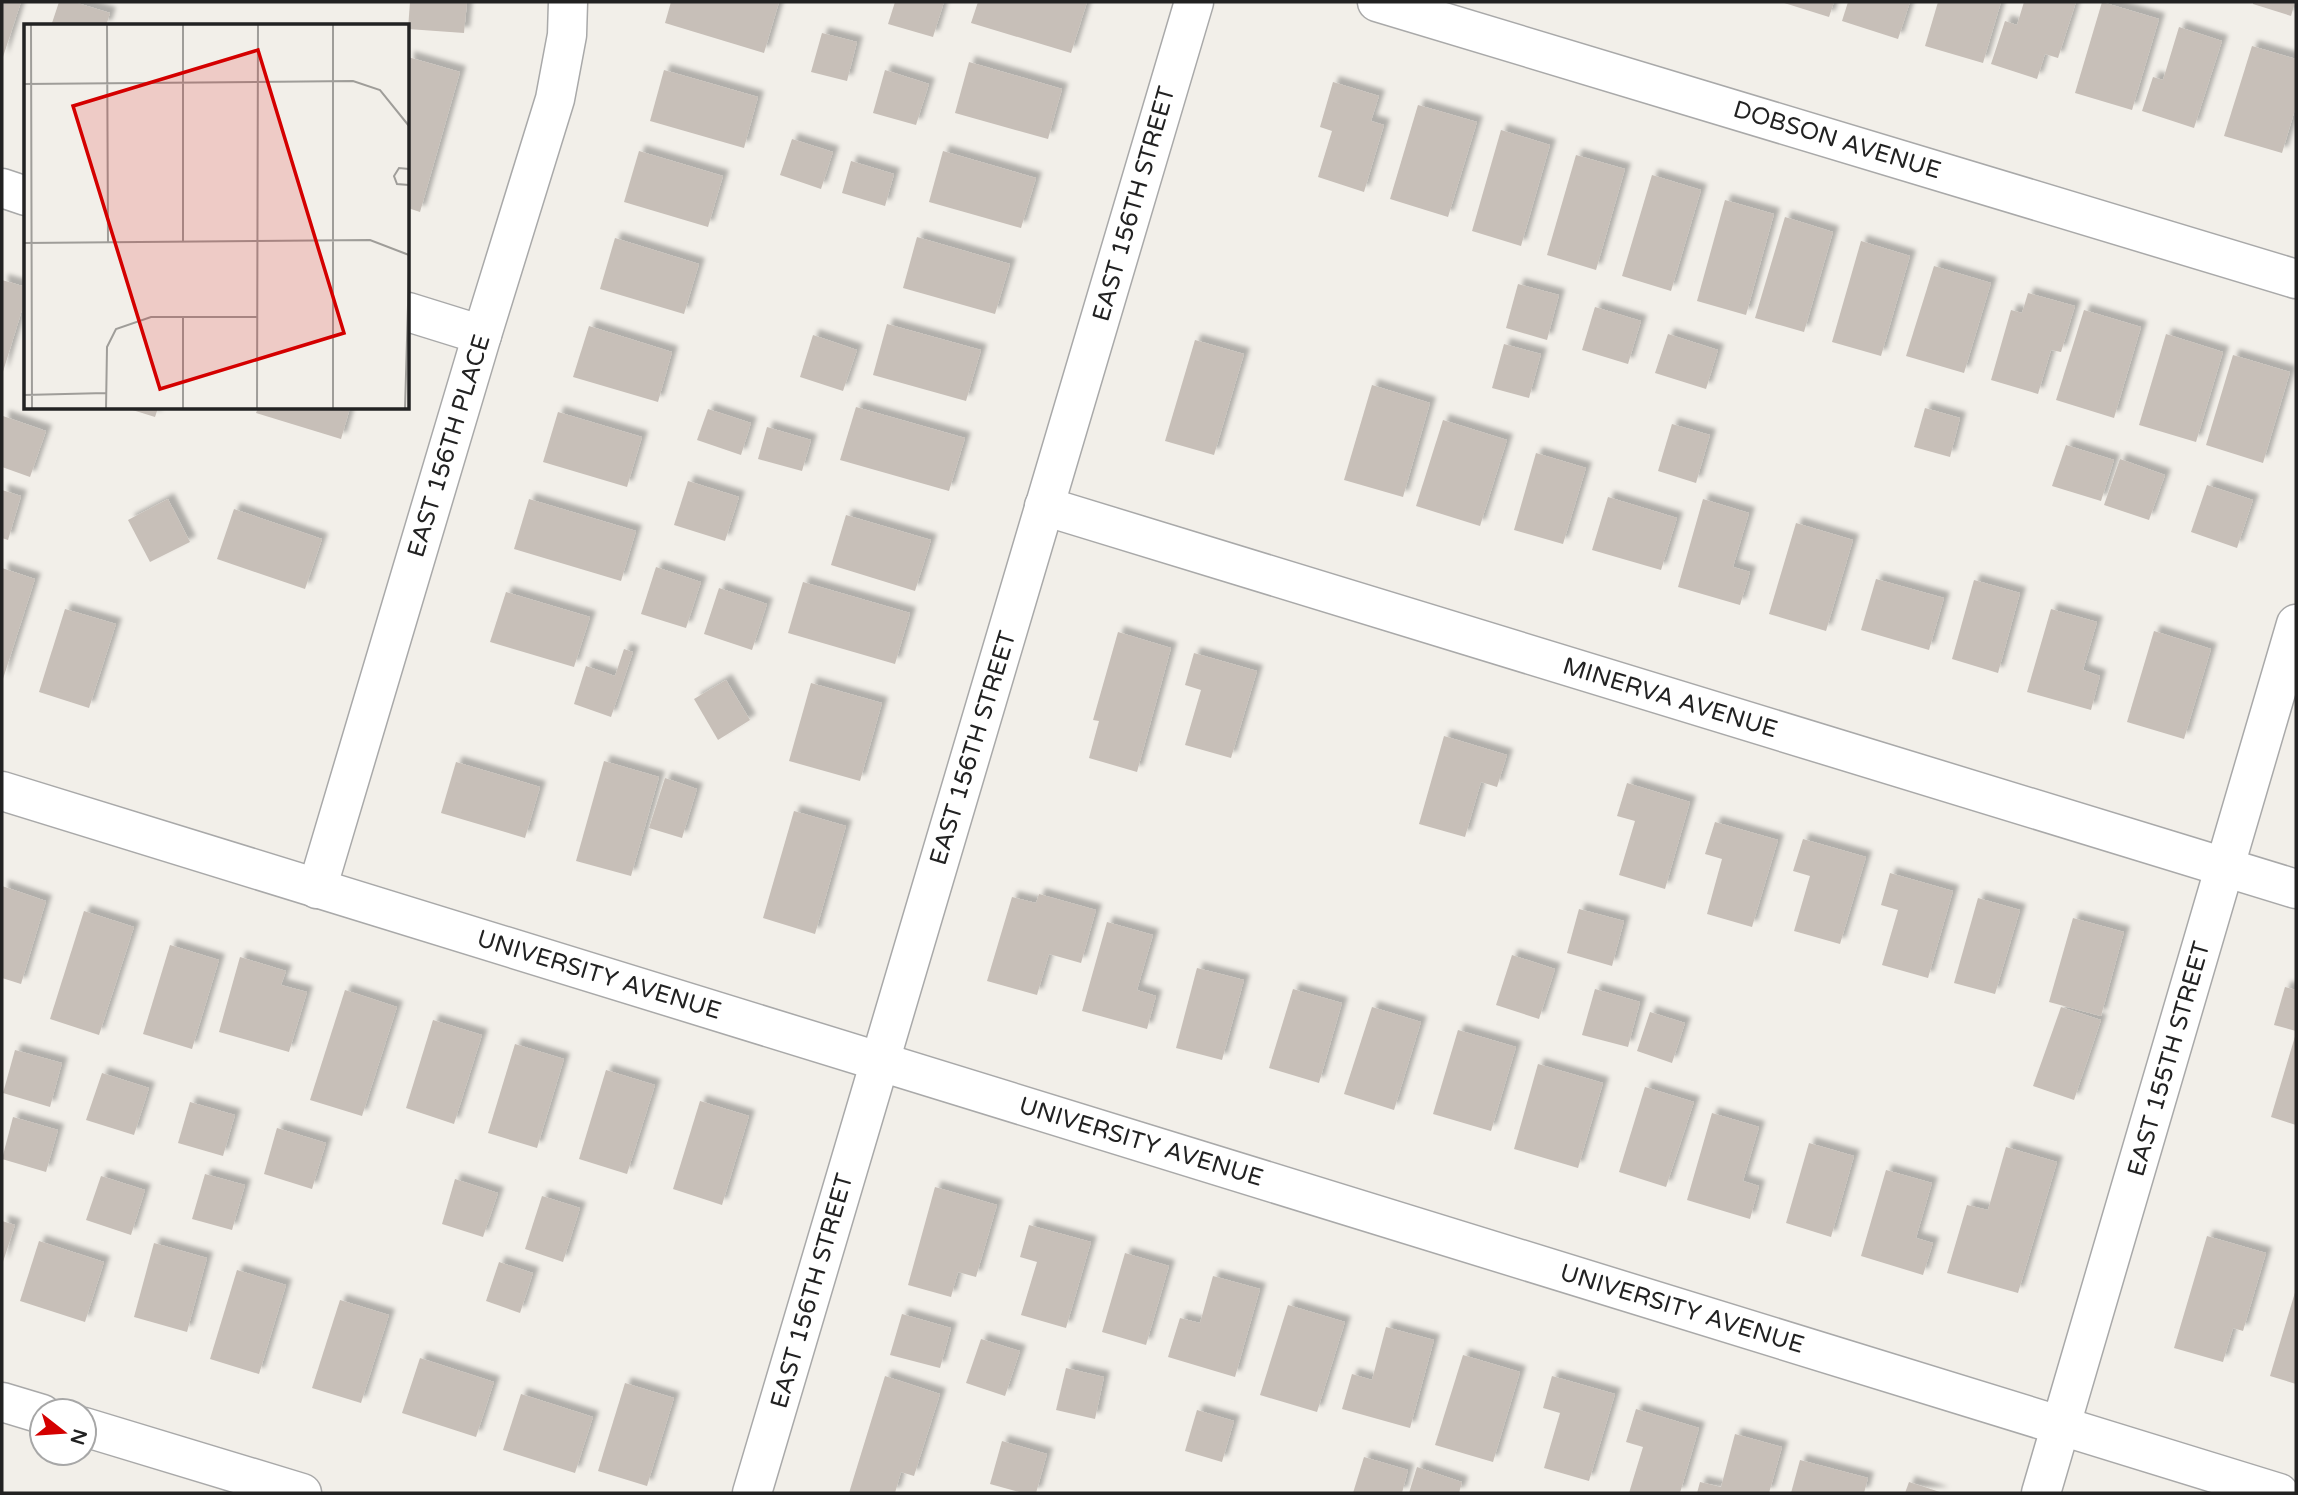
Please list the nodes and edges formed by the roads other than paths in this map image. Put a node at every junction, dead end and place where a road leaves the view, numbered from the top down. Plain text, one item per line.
1 (568, 2) edge
2 (1194, 2) edge
3 (1377, 2) edge
4 (2, 188) edge
5 (24, 195) edge
6 (2296, 279) edge
7 (410, 313) edge
8 (482, 335) junction
9 (1044, 506) junction
10 (2296, 624) edge
11 (2, 791) edge
12 (2225, 867) junction
13 (317, 888) junction
14 (2296, 889) edge
15 (880, 1062) junction
16 (2, 1402) edge
17 (28, 1410) edge
18 (2061, 1426) junction
19 (98, 1431) edge
20 (302, 1493) edge
21 (752, 1493) edge
22 (2041, 1493) edge
23 (2279, 1493) edge

1 - 8 street, EAST 156TH PLACE
2 - 9 street, EAST 156TH STREET
3 - 6 street, DOBSON AVENUE
4 - 5 street
7 - 8 street
8 - 13 street, EAST 156TH PLACE
9 - 12 street, MINERVA AVENUE
9 - 15 street, EAST 156TH STREET
10 - 12 street, EAST 155TH STREET
11 - 13 street, UNIVERSITY AVENUE
12 - 14 street, MINERVA AVENUE
12 - 18 street, EAST 155TH STREET
13 - 15 street, UNIVERSITY AVENUE
15 - 18 street, UNIVERSITY AVENUE
15 - 21 street, EAST 156TH STREET
16 - 17 street
18 - 22 street, EAST 155TH STREET
18 - 23 street, UNIVERSITY AVENUE
19 - 20 street

